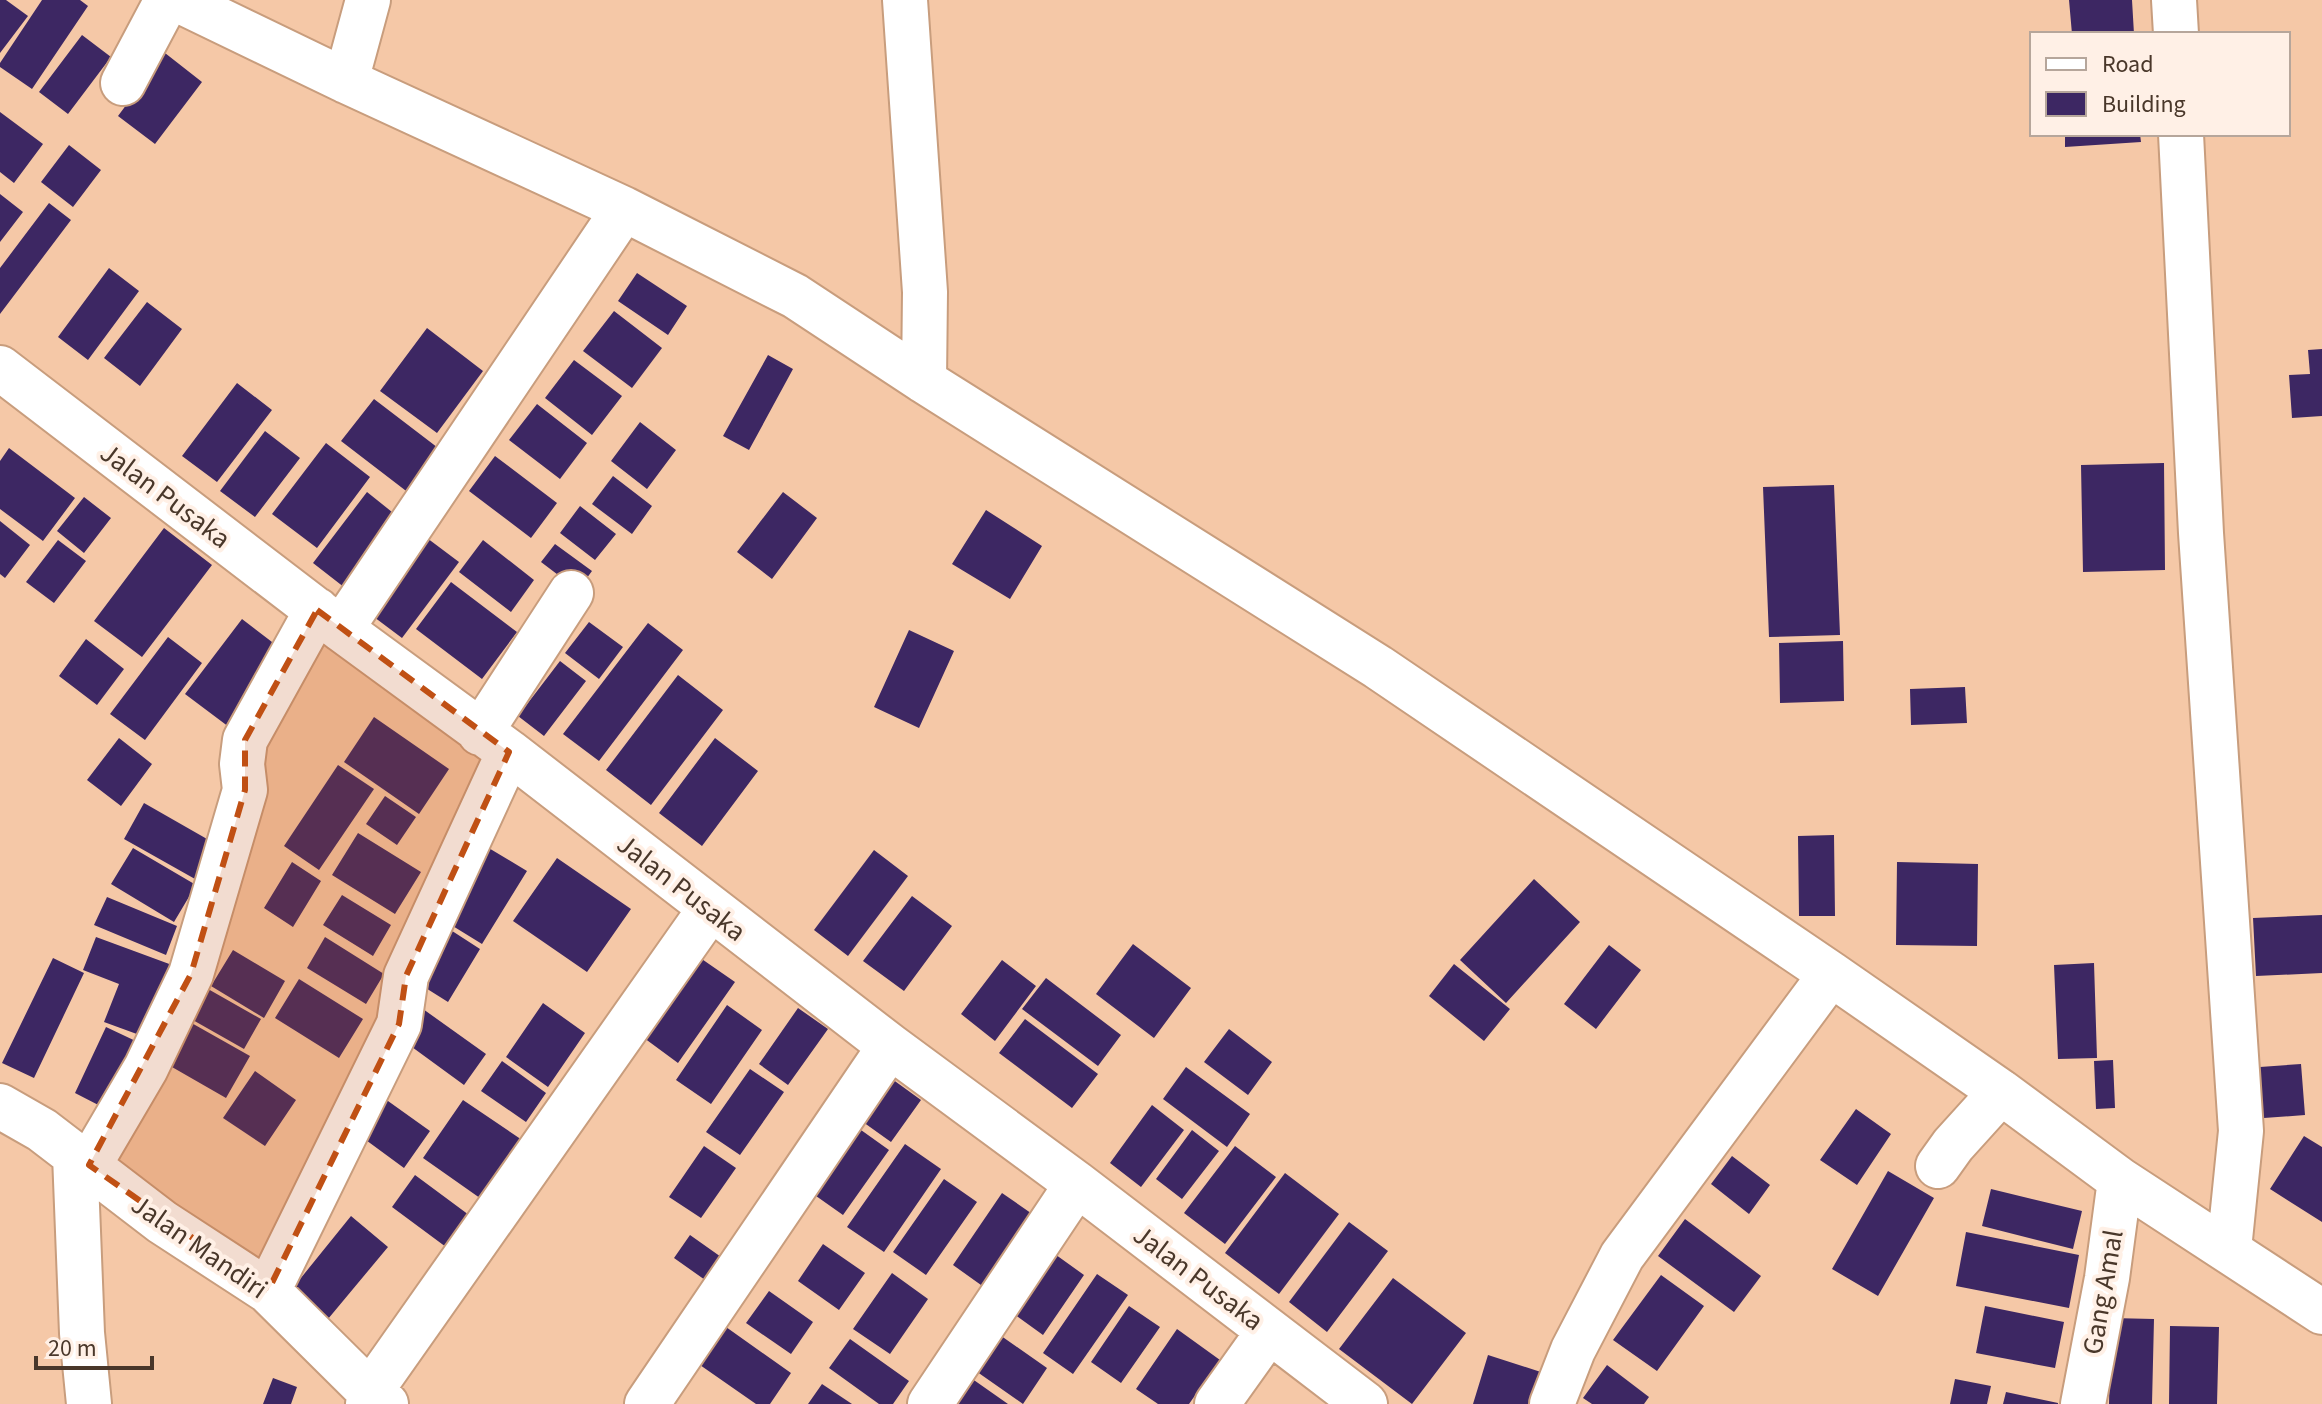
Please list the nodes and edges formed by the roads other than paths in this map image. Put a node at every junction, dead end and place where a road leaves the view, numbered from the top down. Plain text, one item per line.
1 (167, 0) edge
2 (178, 0) edge
3 (368, 0) edge
4 (905, 0) edge
5 (2174, 0) edge
6 (2176, 32) edge
7 (346, 81) junction
8 (123, 83) dead end
9 (2181, 136) edge
10 (624, 209) junction
11 (0, 368) edge
12 (924, 381) junction
13 (571, 593) dead end
14 (329, 620) junction
15 (494, 743) junction
16 (710, 909) junction
17 (1831, 974) junction
18 (890, 1046) junction
19 (2001, 1092) junction
20 (0, 1106) edge
21 (82, 1160) junction
22 (1938, 1166) dead end
23 (2120, 1180) junction
24 (1077, 1184) junction
25 (2229, 1249) junction
26 (268, 1291) junction
27 (2322, 1312) edge
28 (1269, 1331) junction
29 (375, 1400) edge
30 (89, 1404) edge
31 (647, 1404) edge
32 (930, 1404) edge
33 (1217, 1404) edge
34 (1365, 1404) edge
35 (1552, 1404) edge
36 (2083, 1404) edge

1 - 8 street
2 - 7 street
3 - 7 street
4 - 12 street
5 - 6 street
7 - 10 street
9 - 25 street
10 - 12 street
10 - 14 street
11 - 14 street, Jalan Pusaka
12 - 17 street
13 - 15 street
14 - 15 street, Jalan Pusaka
14 - 21 street
15 - 16 street, Jalan Pusaka
15 - 26 street
16 - 18 street, Jalan Pusaka
16 - 29 street
17 - 19 street
17 - 35 street
18 - 24 street, Jalan Pusaka
18 - 31 street
19 - 22 street
19 - 23 street
20 - 21 street, Jalan Mandiri
21 - 26 street, Jalan Mandiri
21 - 30 street
23 - 25 street
23 - 36 street, Gang Amal
24 - 28 street, Jalan Pusaka
24 - 32 street
25 - 27 street
26 - 29 street, Jalan Mandiri
28 - 33 street
28 - 34 street, Jalan Pusaka

